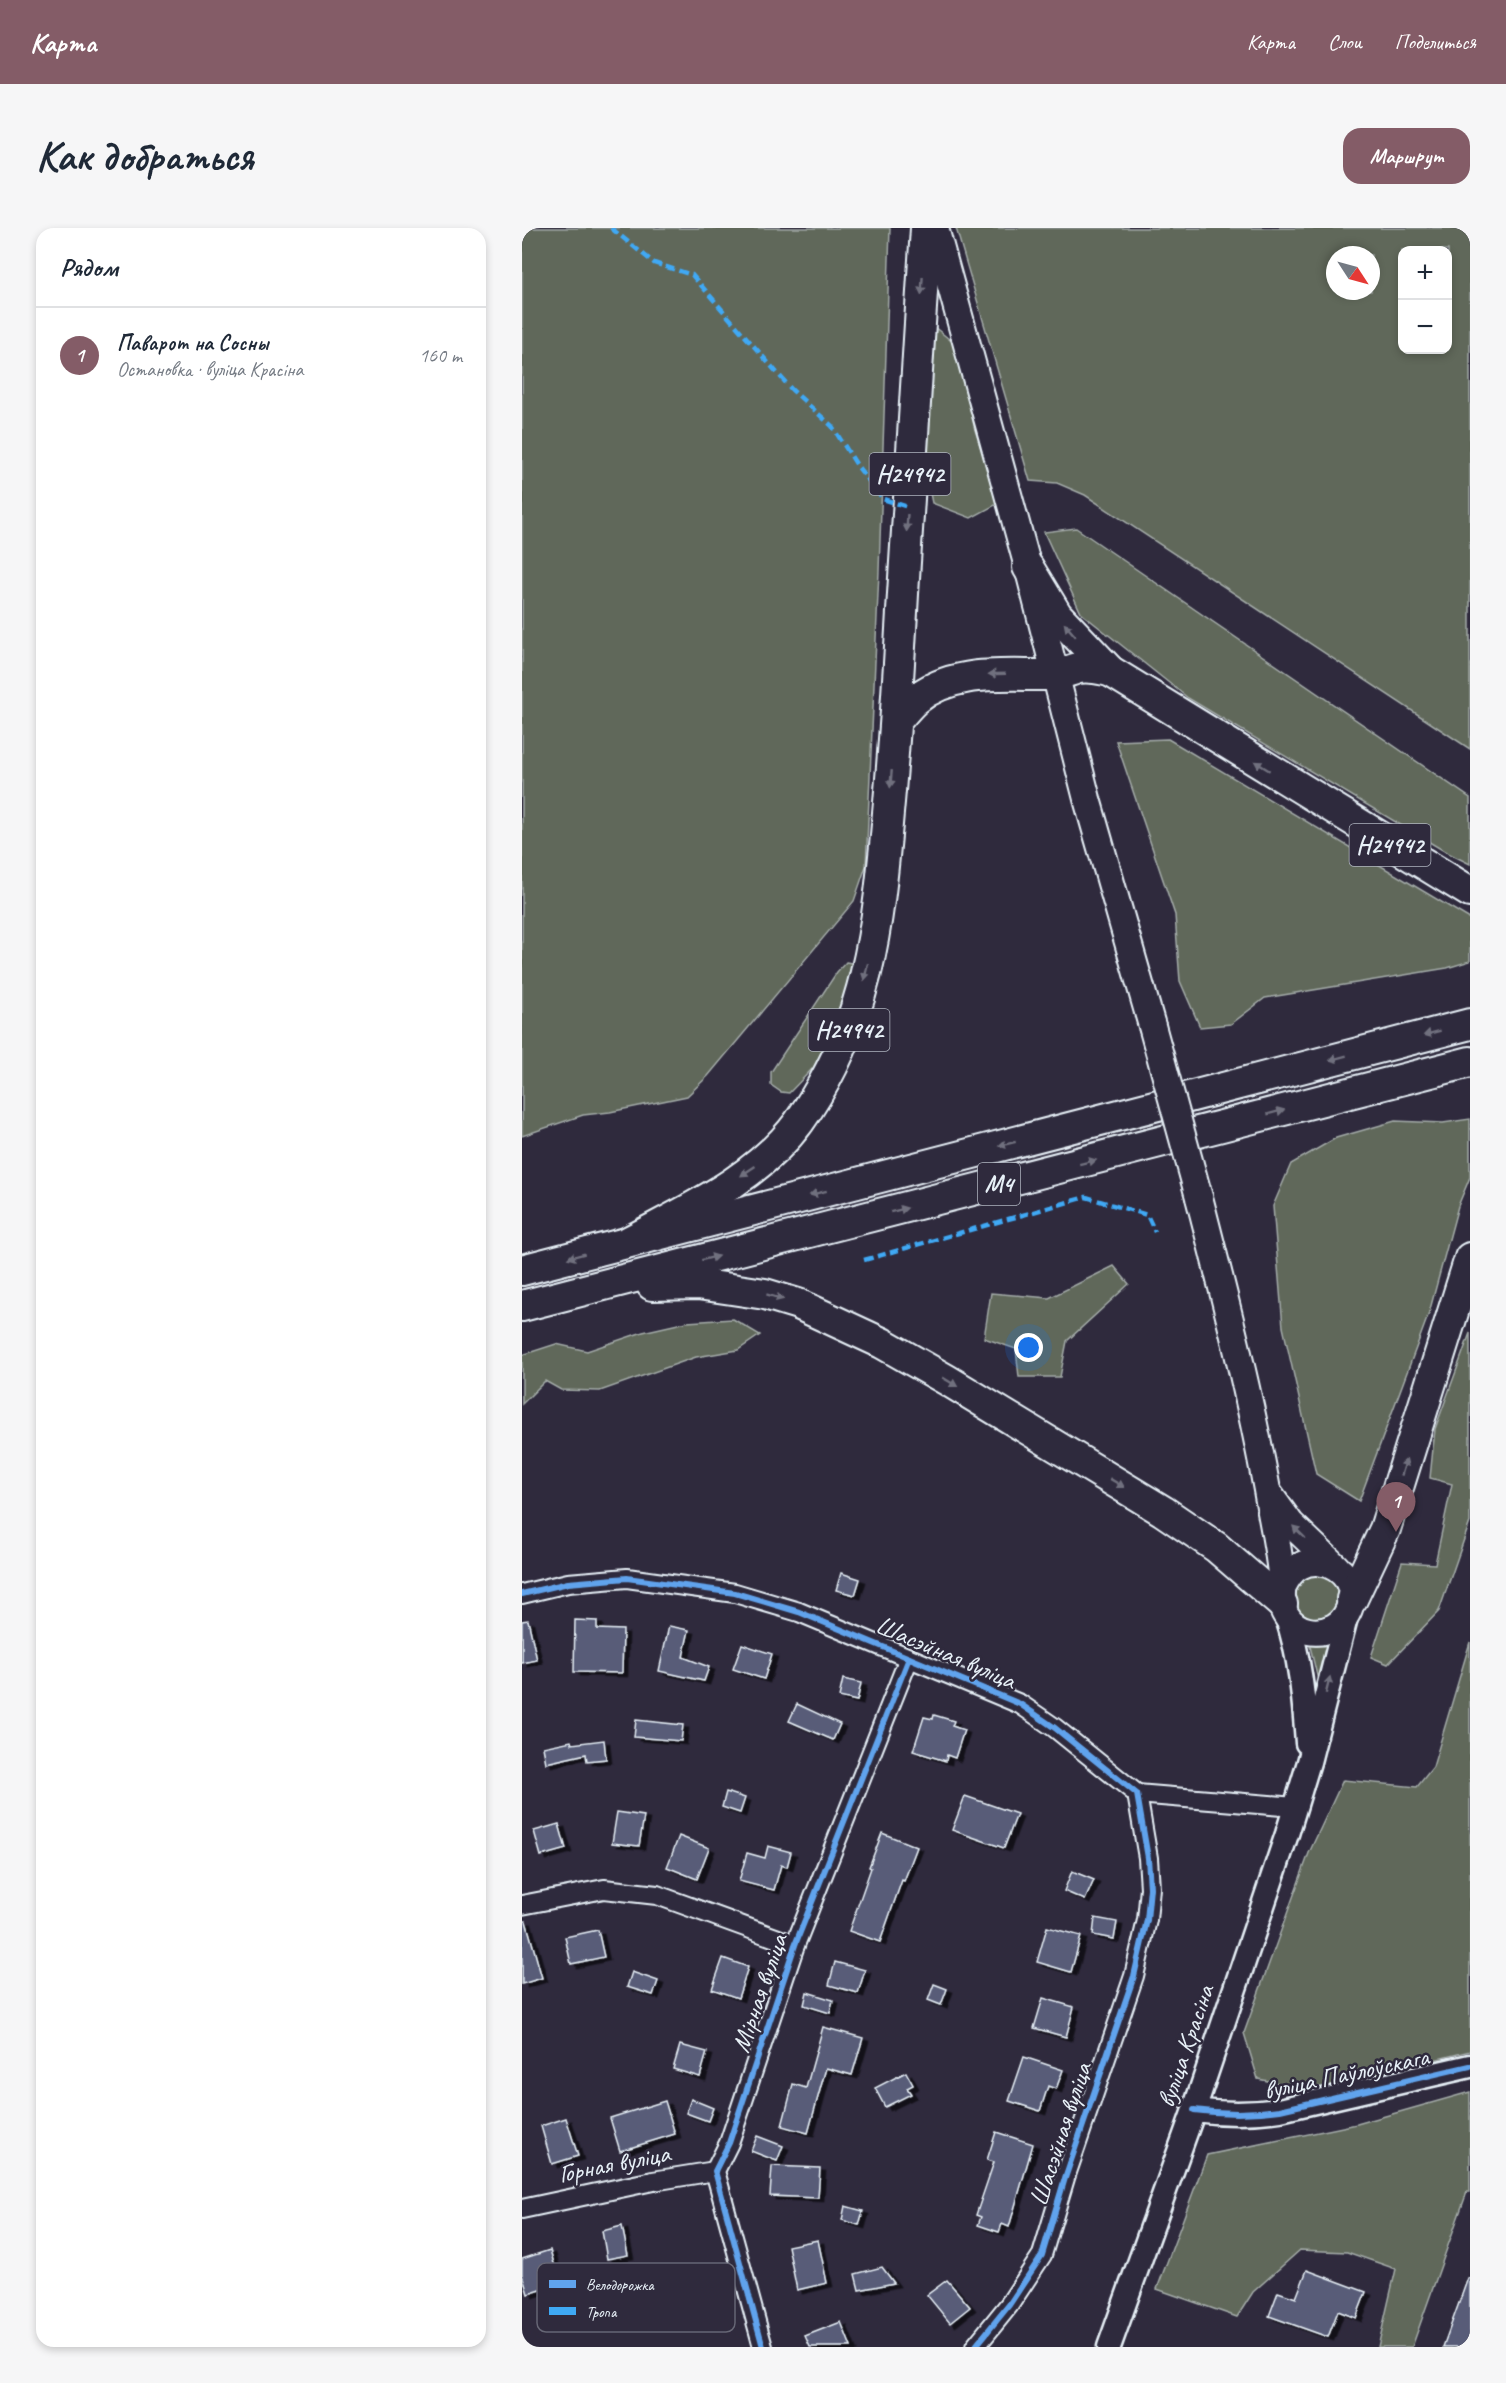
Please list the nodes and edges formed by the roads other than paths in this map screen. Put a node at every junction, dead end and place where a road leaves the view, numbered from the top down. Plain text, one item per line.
1 (926, 228) edge
2 (935, 228) edge
3 (1028, 567) junction
4 (1110, 671) junction
5 (1055, 675) junction
6 (896, 721) junction
7 (1470, 892) edge
8 (1470, 1024) edge
9 (1470, 1062) edge
10 (630, 1241) junction
11 (1470, 1257) edge
12 (522, 1270) edge
13 (592, 1288) junction
14 (522, 1306) edge
15 (1267, 1490) junction
16 (1338, 1569) junction
17 (522, 1594) edge
18 (1283, 1601) junction
19 (1349, 1606) junction
20 (909, 1658) junction
21 (1309, 1762) junction
22 (1137, 1794) junction
23 (1295, 1807) junction
24 (522, 1905) edge
25 (795, 1945) junction
26 (1470, 2066) edge
27 (1194, 2110) junction
28 (715, 2171) junction
29 (522, 2209) edge
30 (763, 2347) edge
31 (975, 2347) edge
32 (1109, 2347) edge

1 -> 6 highway, Н24942
2 - 3 main road, Н24942
4 -> 3 highway, Н24942
3 - 5 main road, Н24942
4 - 5 highway, Н24942
7 -> 4 highway, Н24942
5 -> 6 highway, Н24942
5 - 15 main road, bridge
6 -> 10 highway, Н24942
8 -> 10 highway, М4
13 -> 9 highway, М4
10 -> 12 highway, М4
19 -> 11 highway
13 - 14 highway, М4
13 -> 18 highway
16 -> 15 main road
15 - 18 main road
16 - 18 main road
16 - 19 main road
17 - 20 street, Шасэйная вуліца
18 - 19 main road
18 - 21 street, вуліца Красіна
21 -> 19 street, вуліца Красіна
20 - 22 street, Шасэйная вуліца
20 - 25 street, Мірная вуліца
21 - 23 street, вуліца Красіна
22 - 23 street
22 - 31 street, Шасэйная вуліца
23 - 27 street, вуліца Красіна
24 - 25 street
25 - 28 street, Мірная вуліца
26 - 27 street, вуліца Паўлоўскага
27 - 32 street, вуліца Красіна
28 - 29 street, Горная вуліца
28 - 30 street

